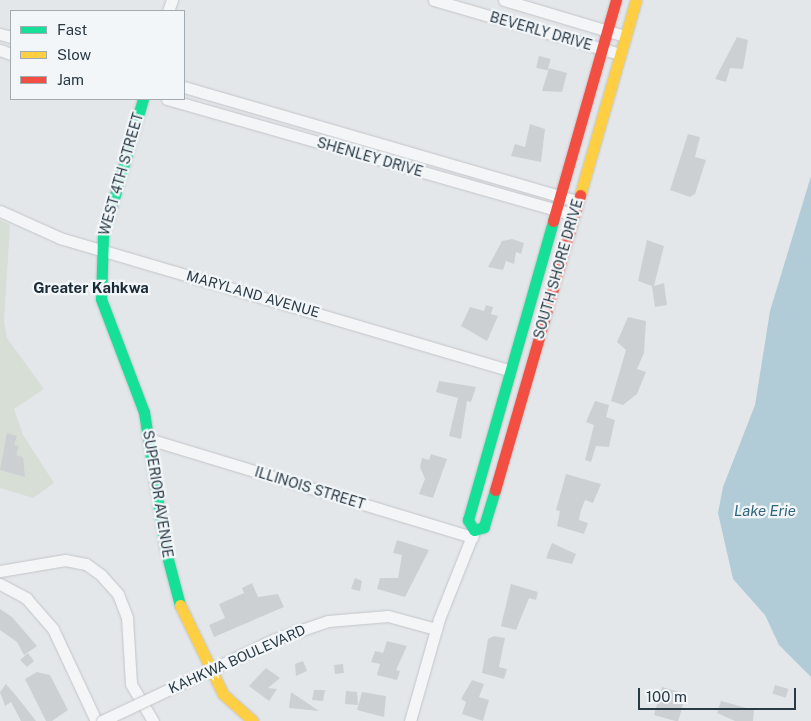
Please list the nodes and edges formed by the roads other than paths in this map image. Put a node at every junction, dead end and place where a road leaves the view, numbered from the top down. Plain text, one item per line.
1 (434, 0) edge
2 (504, 0) edge
3 (616, 0) edge
4 (636, 0) edge
5 (607, 30) junction
6 (625, 36) junction
7 (601, 49) junction
8 (620, 54) junction
9 (185, 87) edge
10 (143, 100) edge
11 (170, 100) edge
12 (559, 196) junction
13 (577, 201) junction
14 (0, 210) edge
15 (555, 210) junction
16 (574, 216) junction
17 (100, 250) junction
18 (509, 370) junction
19 (149, 439) junction
20 (473, 534) junction
21 (0, 571) edge
22 (0, 584) edge
23 (436, 629) junction
24 (210, 670) junction
25 (96, 721) edge
26 (102, 721) edge
27 (153, 721) edge
28 (253, 721) edge
29 (410, 721) edge

1 - 7 street, BEVERLY DRIVE
2 - 5 street, BEVERLY DRIVE
3 - 5 street, SOUTH SHORE DRIVE
4 - 6 street, SOUTH SHORE DRIVE
5 - 6 street, BEVERLY DRIVE
5 - 7 street, SOUTH SHORE DRIVE
6 - 8 street, SOUTH SHORE DRIVE
7 - 8 street, BEVERLY DRIVE
7 - 12 street, SOUTH SHORE DRIVE
8 - 13 street, SOUTH SHORE DRIVE
9 - 12 street, SHENLEY DRIVE
10 - 17 street, WEST 4TH STREET
11 - 15 street, SHENLEY DRIVE
12 - 13 street, SHENLEY DRIVE
12 - 15 street, SOUTH SHORE DRIVE
13 - 16 street, SOUTH SHORE DRIVE
14 - 17 street, MARYLAND AVENUE
15 - 16 street, SHENLEY DRIVE
15 - 18 street, SOUTH SHORE DRIVE
16 - 20 street, SOUTH SHORE DRIVE
17 - 18 street, MARYLAND AVENUE
17 - 19 street, SUPERIOR AVENUE
18 - 20 street, SOUTH SHORE DRIVE
19 - 20 street, ILLINOIS STREET
19 - 24 street, SUPERIOR AVENUE
20 - 23 street, SOUTH SHORE DRIVE
21 - 27 street
22 - 25 street
23 - 24 street, KAHKWA BOULEVARD
23 - 29 street, SOUTH SHORE DRIVE
24 - 26 street, KAHKWA BOULEVARD, bridge
24 - 28 street, SUPERIOR AVENUE

